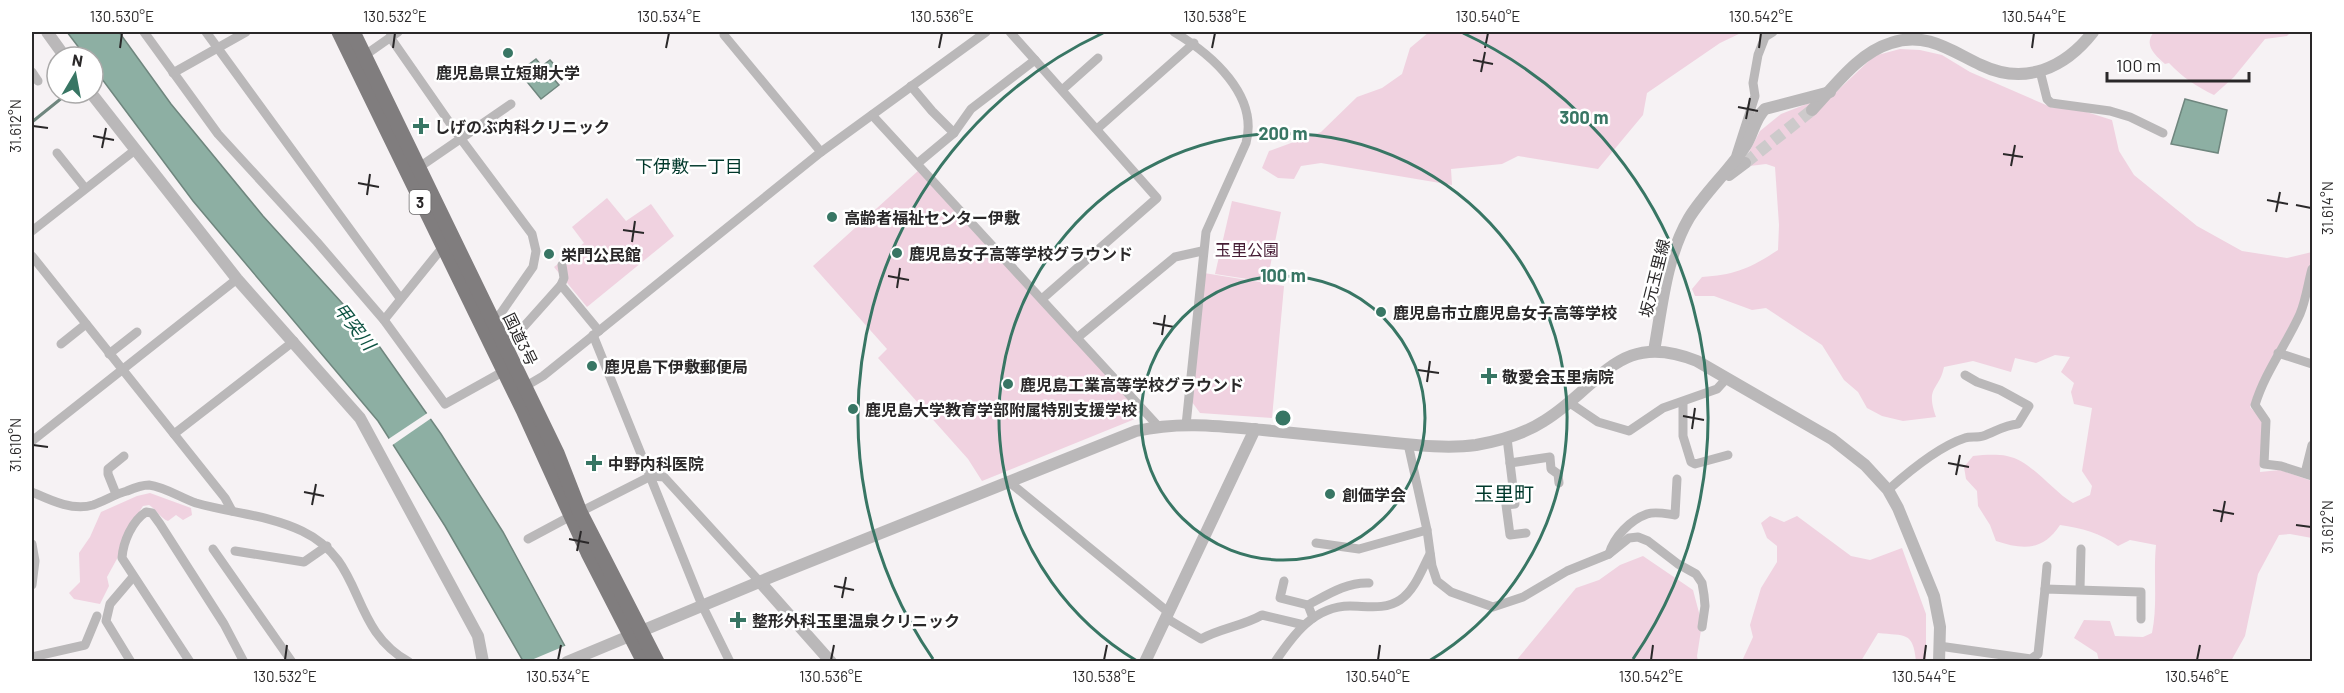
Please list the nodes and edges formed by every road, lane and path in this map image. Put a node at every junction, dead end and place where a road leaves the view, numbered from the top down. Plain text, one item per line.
1 (47, 32) edge
2 (144, 32) edge
3 (206, 32) edge
4 (243, 32) edge
5 (339, 32) edge
6 (353, 32) edge
7 (986, 32) edge
8 (1010, 32) edge
9 (1174, 32) edge
10 (1773, 32) edge
11 (2093, 32) edge
12 (394, 34) edge
13 (724, 35) dead end
14 (1194, 44) junction
15 (56, 45) edge
16 (219, 47) junction
17 (1098, 58) dead end
18 (359, 59) junction
19 (1035, 60) junction
20 (2040, 71) junction
21 (32, 72) edge
22 (173, 74) junction
23 (38, 81) dead end
24 (911, 86) junction
25 (1062, 90) junction
26 (1830, 92) junction
27 (511, 104) dead end
28 (100, 105) edge
29 (1812, 111) tunnel mouth
30 (872, 115) junction
31 (1097, 129) junction
32 (954, 133) junction
33 (2163, 134) dead end
34 (461, 139) junction
35 (135, 150) junction
36 (821, 152) junction
37 (57, 153) dead end
38 (1739, 162) junction
39 (918, 163) junction
40 (418, 168) junction
41 (85, 188) junction
42 (32, 231) edge
43 (442, 248) junction
44 (1202, 251) junction
45 (32, 256) edge
46 (562, 265) dead end
47 (2313, 269) edge
48 (237, 279) junction
49 (561, 285) junction
50 (400, 298) junction
51 (1042, 299) junction
52 (384, 320) junction
53 (494, 323) junction
54 (86, 324) junction
55 (137, 332) dead end
56 (519, 332) dead end
57 (596, 333) junction
58 (1077, 338) junction
59 (294, 341) junction
60 (61, 344) dead end
61 (1654, 351) junction
62 (109, 354) junction
63 (2278, 354) junction
64 (2313, 363) edge
65 (508, 369) junction
66 (122, 370) junction
67 (1965, 375) dead end
68 (1727, 378) junction
69 (519, 390) junction
70 (1683, 402) junction
71 (1570, 403) junction
72 (1186, 425) junction
73 (1158, 426) junction
74 (1255, 429) junction
75 (174, 435) junction
76 (1507, 438) junction
77 (32, 441) edge
78 (1408, 444) junction
79 (2313, 445) edge
80 (1728, 455) dead end
81 (124, 456) dead end
82 (1510, 463) junction
83 (2309, 474) edge
84 (651, 476) junction
85 (1677, 478) dead end
86 (1008, 482) junction
87 (1558, 483) dead end
88 (1888, 490) junction
89 (32, 492) edge
90 (116, 494) junction
91 (232, 511) junction
92 (576, 514) junction
93 (1427, 530) junction
94 (1526, 533) dead end
95 (528, 539) dead end
96 (1316, 543) dead end
97 (32, 544) edge
98 (327, 546) junction
99 (213, 549) dead end
100 (2081, 549) dead end
101 (235, 551) dead end
102 (1430, 554) junction
103 (1610, 554) junction
104 (2047, 566) dead end
105 (133, 577) junction
106 (1284, 581) dead end
107 (760, 582) junction
108 (1369, 583) dead end
109 (32, 585) edge
110 (2046, 589) junction
111 (2080, 589) junction
112 (702, 605) junction
113 (1308, 605) junction
114 (1167, 615) junction
115 (97, 616) dead end
116 (1313, 618) junction
117 (2141, 619) dead end
118 (1304, 625) junction
119 (1702, 627) dead end
120 (636, 633) junction
121 (1939, 646) junction
122 (32, 657) edge
123 (129, 660) edge
124 (190, 662) edge
125 (244, 662) edge
126 (292, 662) edge
127 (409, 662) edge
128 (483, 662) edge
129 (567, 662) edge
130 (644, 662) edge
131 (657, 662) edge
132 (730, 662) edge
133 (831, 662) edge
134 (1145, 662) edge
135 (1275, 662) edge
136 (1939, 662) edge

1 - 15 street
2 - 22 street
3 - 16 street
4 - 16 street
5 - 18 highway, 国道3号 / 3
6 - 18 highway, 国道3号 / 3
7 - 24 street
8 - 19 street
9 - 14 street
10 - 38 street
11 - 20 street
12 - 18 street
12 - 34 street
13 - 36 street
14 - 31 street
14 - 44 street
16 - 22 street
16 - 50 street
17 - 25 street
18 - 40 highway, 国道3号 / 3
18 - 43 highway, 国道3号 / 3
19 - 25 street
19 - 32 street
20 - 26 street
20 - 33 street
21 - 23 street
22 - 52 street
24 - 30 street
24 - 32 street
25 - 31 street
26 - 29 street
26 - 38 street, 坂元玉里線
27 - 34 street
28 - 35 street
30 - 36 street
30 - 39 street
31 - 51 street
32 - 39 street
34 - 40 street
34 - 53 street
35 - 41 street
35 - 48 street
36 - 57 street
37 - 41 street
38 - 61 street, 坂元玉里線
39 - 51 street
40 - 53 highway, 国道3号 / 3
41 - 42 street
43 - 50 street
43 - 65 highway, 国道3号 / 3
44 - 58 street
44 - 72 street
45 - 54 street
46 - 49 street
47 - 63 street
48 - 59 street
48 - 66 street
49 - 56 street
49 - 57 street
50 - 52 street
51 - 58 street
52 - 65 street
53 - 65 highway, 国道3号 / 3
54 - 60 street
54 - 62 street
55 - 62 street
57 - 69 street
57 - 84 street
58 - 73 street
59 - 75 street
59 - 128 street
61 - 68 street
61 - 71 street
62 - 66 street
63 - 64 street
63 - 83 street
65 - 69 highway, 国道3号 / 3
66 - 75 street
66 - 77 street
67 - 88 street
68 - 70 street
68 - 88 street
69 - 92 highway, 国道3号 / 3
70 - 71 street
70 - 80 street
71 - 76 street
72 - 73 street
72 - 74 street
73 - 86 street
74 - 78 street
74 - 114 street
75 - 91 street
76 - 78 street
76 - 82 street
78 - 93 street
79 - 83 street
81 - 90 street
82 - 87 street
82 - 94 street
84 - 92 street
84 - 107 street
84 - 112 street
85 - 103 street
86 - 107 street
86 - 114 street
88 - 121 street
89 - 90 street
90 - 91 street
91 - 98 street
92 - 95 street
92 - 120 highway, 国道3号 / 3
93 - 96 street
93 - 102 street
97 - 109 street
98 - 101 street
98 - 127 street
99 - 126 street
100 - 111 street
102 - 103 street
102 - 116 street
103 - 119 street
104 - 110 street
105 - 123 street
105 - 124 street
105 - 125 street
106 - 113 street
107 - 112 street
107 - 133 street
108 - 113 street
110 - 111 street
110 - 121 street
111 - 117 street
112 - 120 street
112 - 132 street
113 - 116 street
114 - 118 street
114 - 134 street
115 - 122 street
116 - 118 street
118 - 135 street
120 - 129 street
120 - 130 highway, 国道3号 / 3
120 - 131 highway, 国道3号 / 3
121 - 136 street

